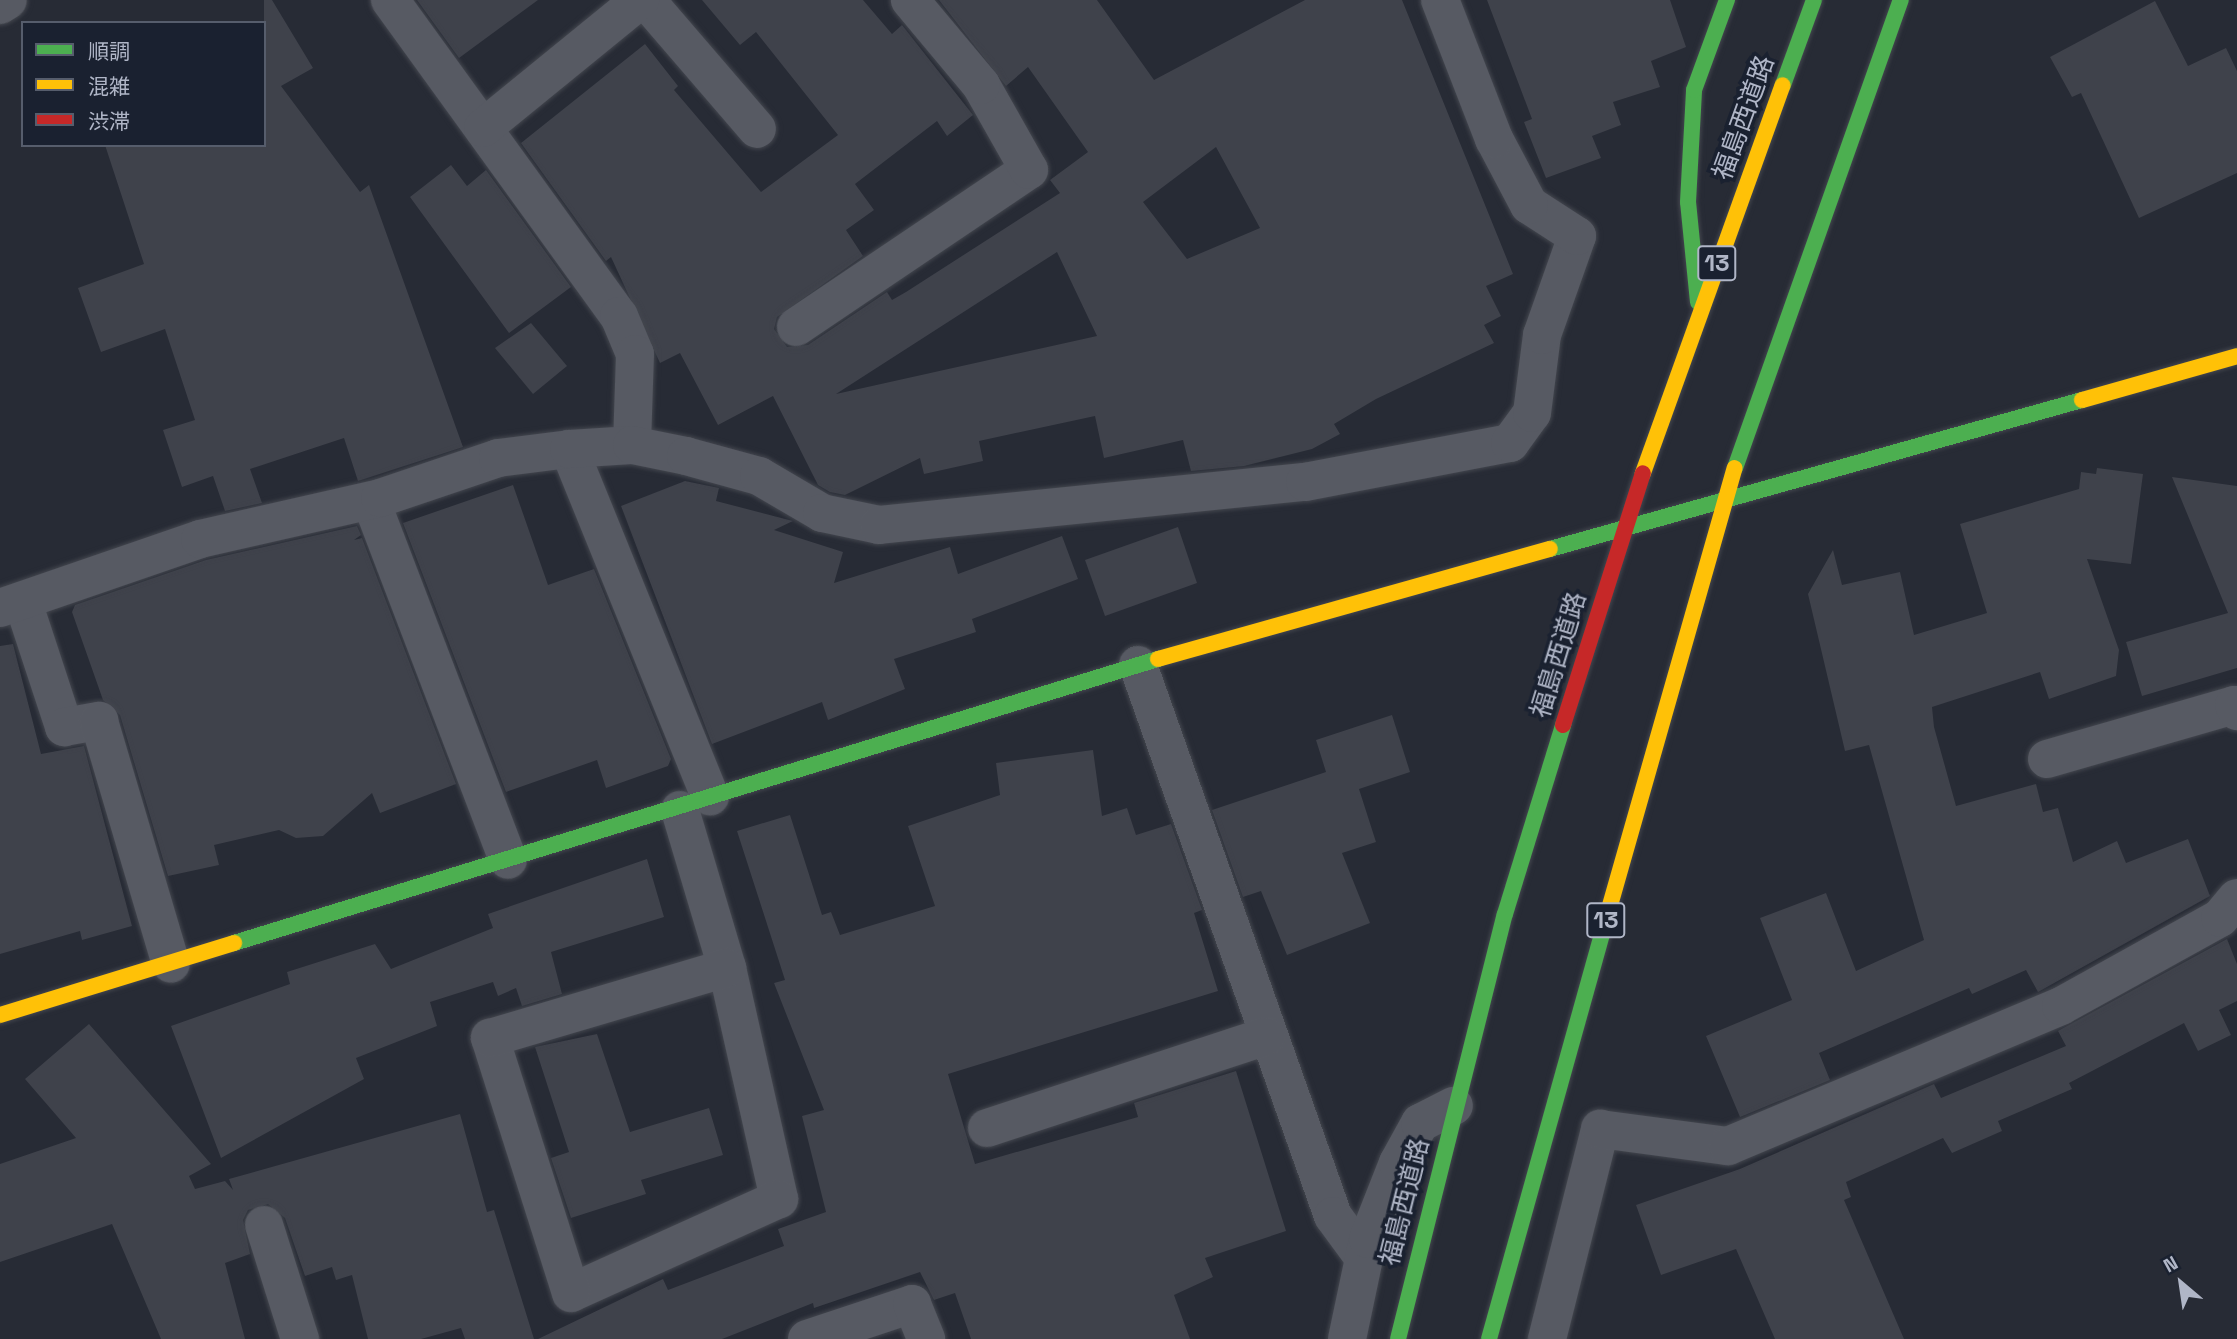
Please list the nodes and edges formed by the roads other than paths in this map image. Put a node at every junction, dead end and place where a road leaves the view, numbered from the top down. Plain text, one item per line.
1 (8, 0) edge
2 (390, 0) edge
3 (640, 0) edge
4 (646, 0) edge
5 (910, 0) edge
6 (1440, 0) edge
7 (1727, 0) edge
8 (1814, 0) edge
9 (1901, 0) edge
10 (0, 5) edge
11 (483, 128) junction
12 (757, 129) dead end
13 (1699, 312) junction
14 (796, 327) dead end
15 (2237, 356) edge
16 (632, 445) junction
17 (569, 449) junction
18 (371, 501) junction
19 (1723, 502) junction
20 (1624, 527) junction
21 (11, 605) edge
22 (1138, 665) junction
23 (2237, 711) edge
24 (2047, 759) dead end
25 (695, 803) junction
26 (508, 860) junction
27 (2237, 898) edge
28 (172, 964) junction
29 (727, 968) junction
30 (0, 1015) edge
31 (1266, 1036) junction
32 (1454, 1106) junction
33 (987, 1128) dead end
34 (264, 1225) dead end
35 (1364, 1258) junction
36 (300, 1339) edge
37 (807, 1339) edge
38 (926, 1339) edge
39 (1346, 1339) edge
40 (1398, 1339) edge
41 (1489, 1339) edge
42 (1547, 1339) edge

1 - 10 street
2 - 11 street
3 - 11 street
4 - 12 street
5 - 14 street
6 - 16 street
7 - 13 main road
8 - 13 main road, 福島西道路 / 13
9 - 19 main road, 13
11 - 16 street
13 - 20 main road, 福島西道路 / 13
15 - 19 main road
16 - 17 street
17 - 18 street
17 - 25 street
18 - 21 street
18 - 26 street
19 - 20 main road
19 - 41 main road, 13
20 - 22 main road
20 - 32 main road, 福島西道路 / 13
21 - 28 street
22 - 25 main road
22 - 31 street
23 - 24 street
25 - 26 main road
25 - 29 street
26 - 28 main road
27 - 42 street
28 - 30 main road
29 - 29 street
31 - 33 street
31 - 35 street
32 - 35 street
32 - 40 main road, 福島西道路 / 13
34 - 36 street
35 - 39 street
37 - 38 street

